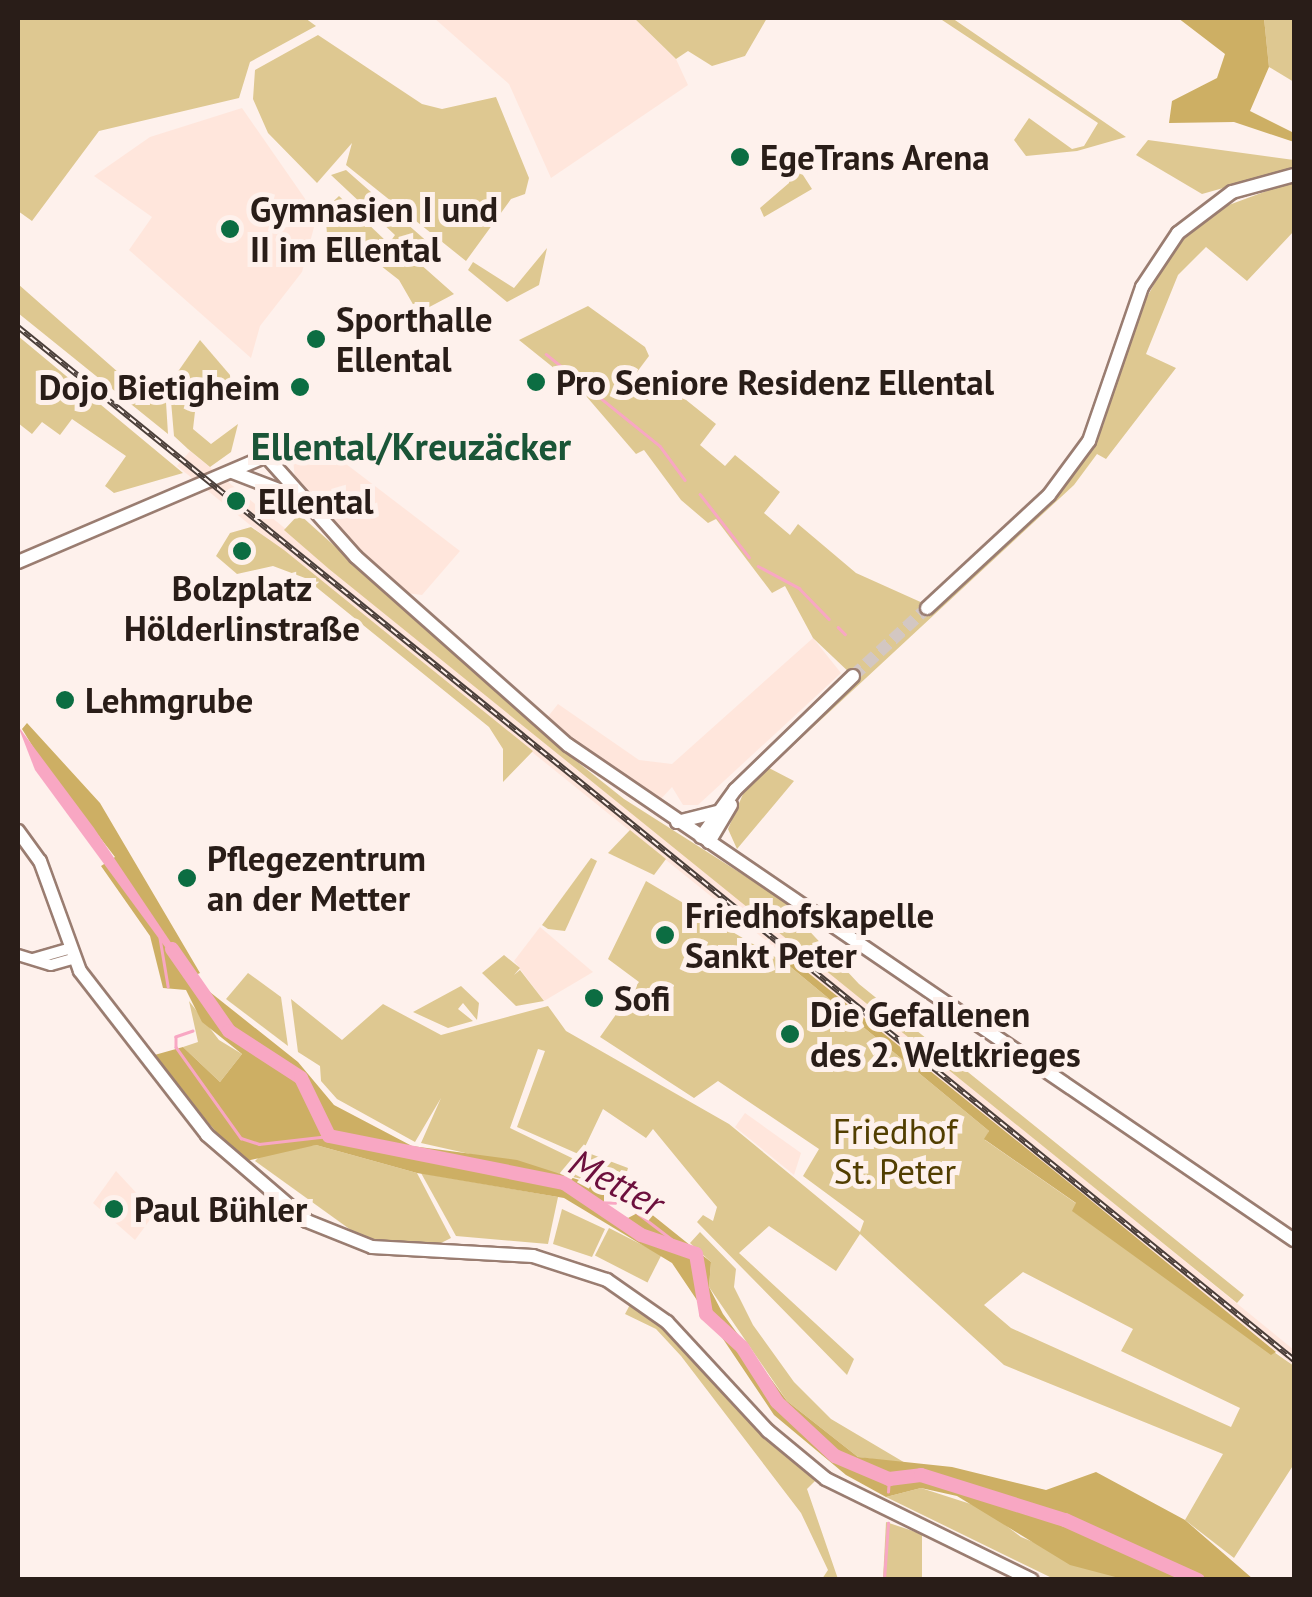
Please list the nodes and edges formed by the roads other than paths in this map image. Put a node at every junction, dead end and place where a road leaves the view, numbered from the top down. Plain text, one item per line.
1 (1294, 175) edge
2 (229, 472) junction
3 (298, 500) junction
4 (18, 562) edge
5 (927, 608) tunnel mouth
6 (853, 676) tunnel mouth
7 (720, 815) junction
8 (678, 822) junction
9 (18, 830) edge
10 (705, 839) junction
11 (734, 857) junction
12 (70, 954) junction
13 (18, 955) edge
14 (1294, 1240) edge
15 (1032, 1580) edge

1 - 5 main road
2 - 3 main road
2 - 3 main road
2 - 4 main road
3 - 8 main road
6 - 7 main road
7 - 8 main road
7 - 10 main road
7 - 11 main road
8 - 10 main road
9 - 12 main road
10 - 11 main road
11 - 14 main road
12 - 13 street
12 - 15 main road

